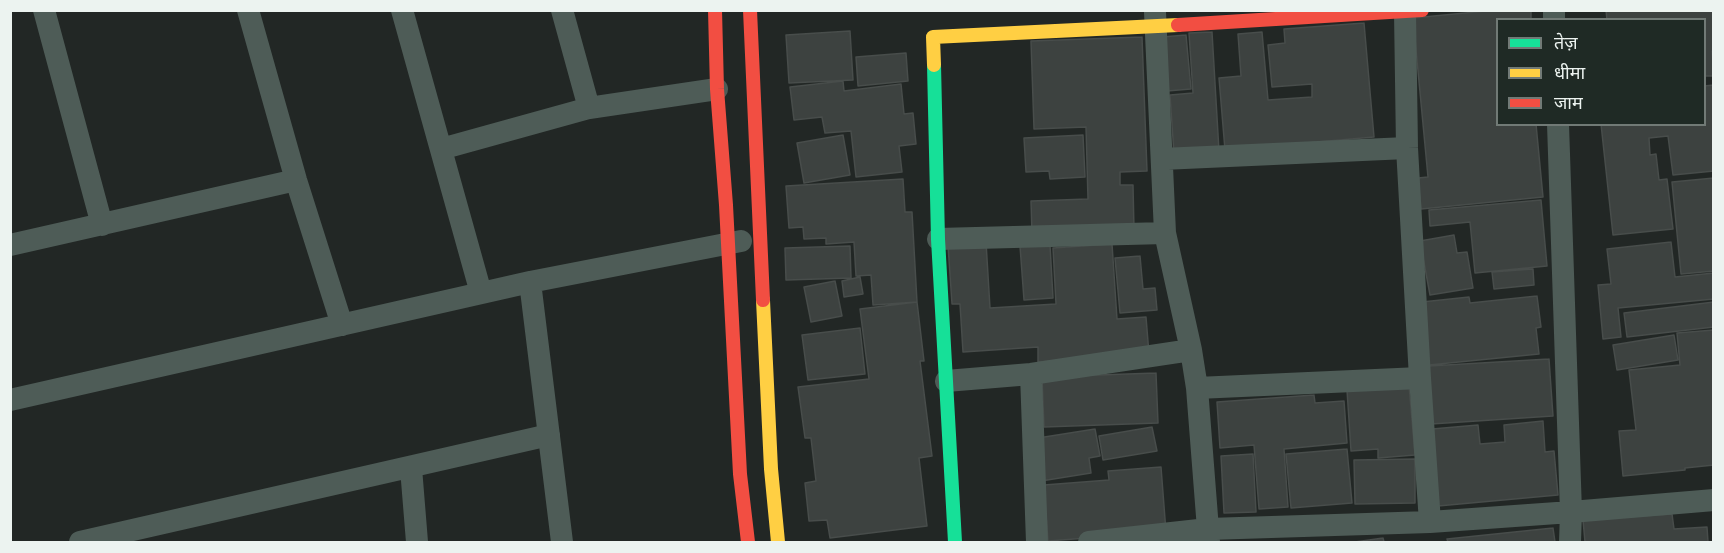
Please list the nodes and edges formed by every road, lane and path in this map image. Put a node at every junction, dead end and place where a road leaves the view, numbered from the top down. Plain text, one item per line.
1 (44, 10) edge
2 (248, 10) edge
3 (402, 10) edge
4 (562, 10) edge
5 (715, 10) edge
6 (750, 10) edge
7 (1413, 11) edge
8 (1155, 19) edge
9 (717, 90) junction
10 (589, 108) junction
11 (1558, 126) edge
12 (1407, 148) junction
13 (441, 149) junction
14 (1162, 159) junction
15 (296, 180) junction
16 (102, 225) junction
17 (1166, 233) junction
18 (761, 238) junction
19 (938, 239) junction
20 (729, 244) junction
21 (10, 245) edge
22 (530, 282) junction
23 (480, 293) junction
24 (342, 325) junction
25 (1191, 350) junction
26 (1031, 374) junction
27 (1420, 378) junction
28 (946, 381) junction
29 (1197, 388) junction
30 (10, 400) edge
31 (549, 435) junction
32 (411, 468) junction
33 (1713, 500) edge
34 (1571, 512) junction
35 (1430, 522) junction
36 (1209, 536) edge
37 (80, 543) edge
38 (417, 543) edge
39 (562, 543) edge
40 (748, 543) edge
41 (778, 543) edge
42 (955, 543) edge
43 (1037, 543) edge
44 (1089, 543) edge
45 (1570, 543) edge

1 - 16 street
2 - 15 street
3 - 13 street
4 - 10 street
5 - 9 street
6 - 18 street
7 - 8 street
7 - 12 street
8 - 14 street
8 - 19 street
9 - 10 street
9 - 20 street
10 - 13 street
11 - 34 street
12 - 14 street
12 - 27 street
13 - 23 street
14 - 17 street
15 - 16 street
15 - 24 street
16 - 21 street
17 - 19 street
17 - 25 street
18 - 20 street
18 - 41 street
19 - 28 street
20 - 22 street
20 - 40 street
22 - 23 street
22 - 31 street
23 - 24 street
24 - 30 street
25 - 26 street
25 - 29 street
26 - 28 street
26 - 43 street
27 - 29 street
27 - 35 street
28 - 42 street
29 - 36 street
31 - 32 street
31 - 39 street
32 - 37 street
32 - 38 street
33 - 34 street
34 - 35 street
34 - 45 street
35 - 36 street
36 - 44 street

